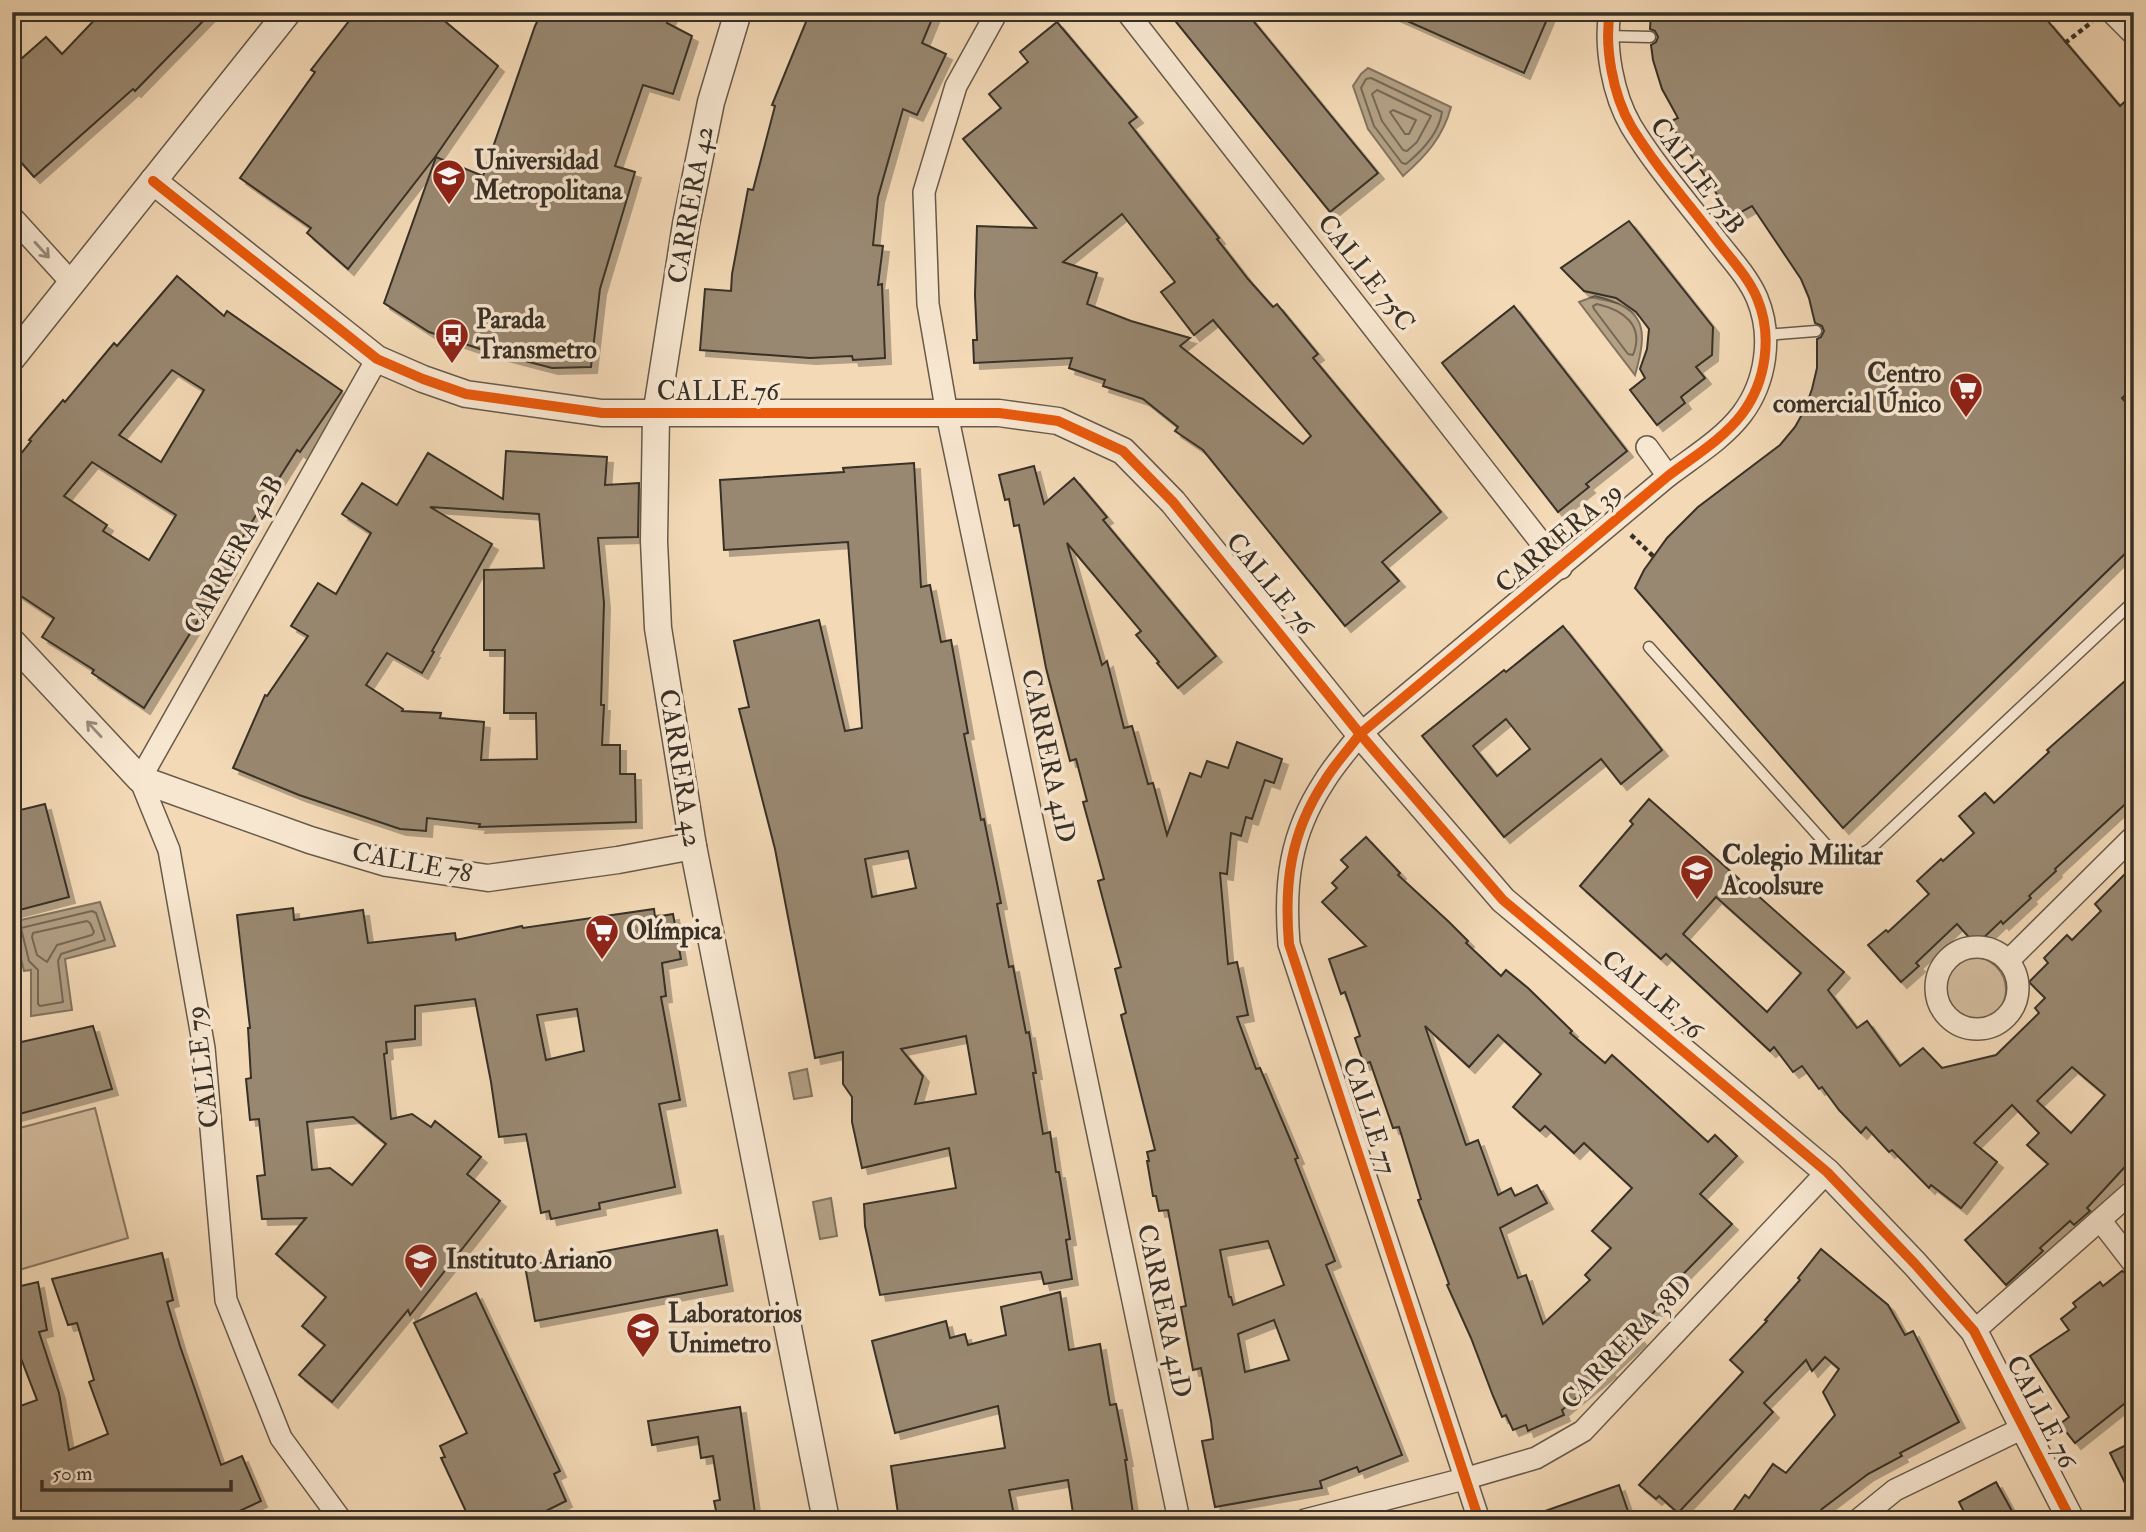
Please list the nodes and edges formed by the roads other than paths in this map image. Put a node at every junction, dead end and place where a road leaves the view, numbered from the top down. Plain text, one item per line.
1 (288, 12) edge
2 (738, 12) edge
3 (997, 12) edge
4 (1127, 12) edge
5 (1609, 12) edge
6 (1606, 36) junction
7 (1650, 37) dead end
8 (153, 181) junction
9 (12, 217) edge
10 (72, 283) junction
11 (1816, 331) dead end
12 (1766, 335) junction
13 (12, 358) edge
14 (377, 359) junction
15 (1765, 361) joint
16 (947, 414) junction
17 (656, 415) junction
18 (1647, 447) dead end
19 (1668, 476) junction
20 (1560, 568) junction
21 (2134, 601) edge
22 (12, 642) edge
23 (1649, 647) dead end
24 (1360, 734) junction
25 (140, 779) junction
26 (2134, 836) edge
27 (693, 846) junction
28 (2008, 961) dead end
29 (1827, 1172) junction
30 (2134, 1190) edge
31 (2100, 1220) junction
32 (2134, 1264) edge
33 (1974, 1331) junction
34 (2025, 1427) junction
35 (1464, 1479) junction
36 (341, 1520) edge
37 (827, 1520) edge
38 (1179, 1520) edge
39 (1305, 1520) edge
40 (1479, 1520) edge
41 (1858, 1520) edge
42 (2071, 1520) edge

1 - 8 street
2 - 17 street, CARRERA 42
3 - 16 street, CARRERA 41D
4 - 20 street, CALLE 75C
5 - 6 street, CALLE 75B
6 - 7 lane
6 - 12 street, CALLE 75B
8 - 10 street
8 - 14 street, CALLE 76
9 -> 10 street
10 - 13 street
11 - 12 lane
12 - 15 street, CALLE 75B
14 - 17 street, CALLE 76
14 - 25 street, CARRERA 42B
15 - 19 street, CARRERA 39
16 - 17 street, CALLE 76
16 - 24 street, CALLE 76
16 - 38 street, CARRERA 41D
17 - 27 street, CARRERA 42
18 - 19 street
19 - 20 street, CARRERA 39
20 - 24 street, CARRERA 39
21 - 23 lane
25 -> 22 street, CALLE 79
24 - 29 street, CALLE 76
24 - 35 street, CALLE 77
25 - 27 street, CALLE 78
25 - 36 street, CALLE 79
26 - 28 street
27 - 37 street, CARRERA 42
29 - 33 street, CALLE 76
29 - 35 street, CARRERA 38D
30 - 31 street
31 - 32 street
31 - 33 street
33 - 34 street, CALLE 76
34 - 41 street
34 - 42 street, CALLE 76
35 - 39 street, CARRERA 38D
35 - 40 street, CALLE 77

